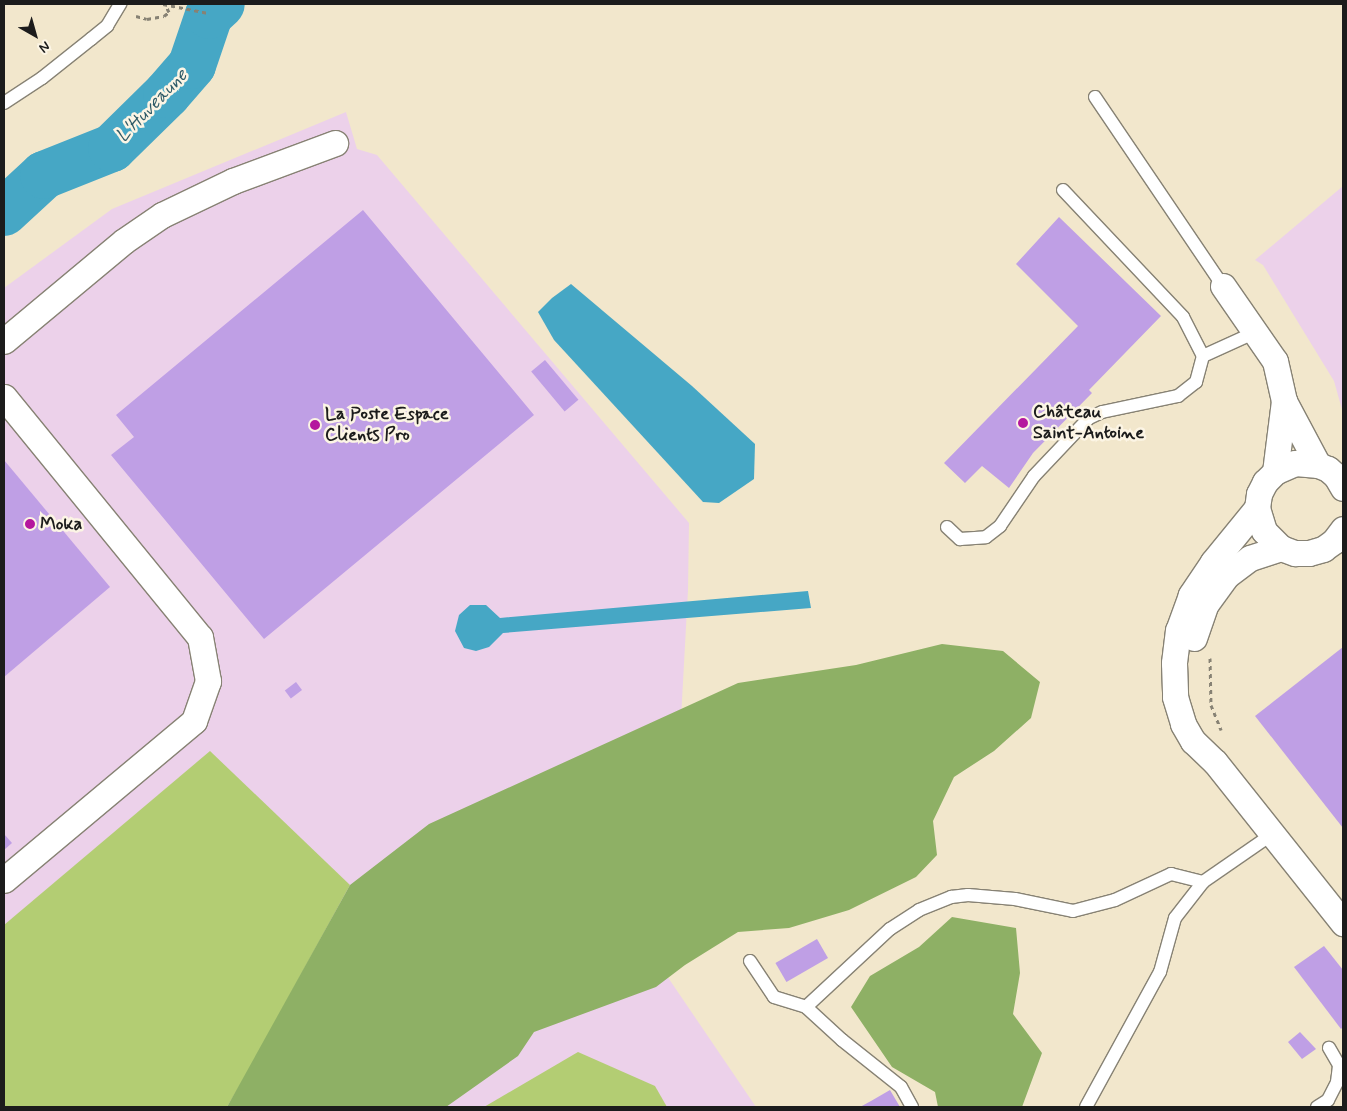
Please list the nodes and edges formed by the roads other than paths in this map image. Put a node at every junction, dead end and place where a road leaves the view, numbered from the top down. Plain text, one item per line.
1 (120, 4) edge
2 (1095, 97) dead end
3 (4, 103) edge
4 (335, 143) dead end
5 (1063, 190) dead end
6 (1223, 286) joint
7 (1256, 332) junction
8 (4, 341) edge
9 (1203, 356) junction
10 (4, 397) edge
11 (1284, 401) junction
12 (1275, 472) junction
13 (1335, 476) edge
14 (1257, 508) junction
15 (947, 527) dead end
16 (1343, 529) edge
17 (1282, 548) junction
18 (1215, 762) junction
19 (1272, 836) junction
20 (4, 880) edge
21 (1203, 882) junction
22 (1343, 923) edge
23 (750, 961) dead end
24 (806, 1007) junction
25 (1329, 1048) dead end
26 (912, 1107) edge
27 (1086, 1107) edge
28 (1317, 1107) edge

1 - 3 lane
2 - 6 lane
4 - 8 street
5 - 9 lane
6 - 7 street
7 - 9 lane
7 - 11 street
9 - 15 lane
10 - 20 street
11 - 12 street
11 - 13 street
12 - 13 street
12 - 14 street
14 - 17 street
14 - 18 street
16 - 17 street
17 - 18 street
18 - 19 street
19 - 21 lane
19 - 22 street
21 - 24 lane
21 - 27 lane
23 - 24 lane
24 - 26 lane
25 - 28 lane

